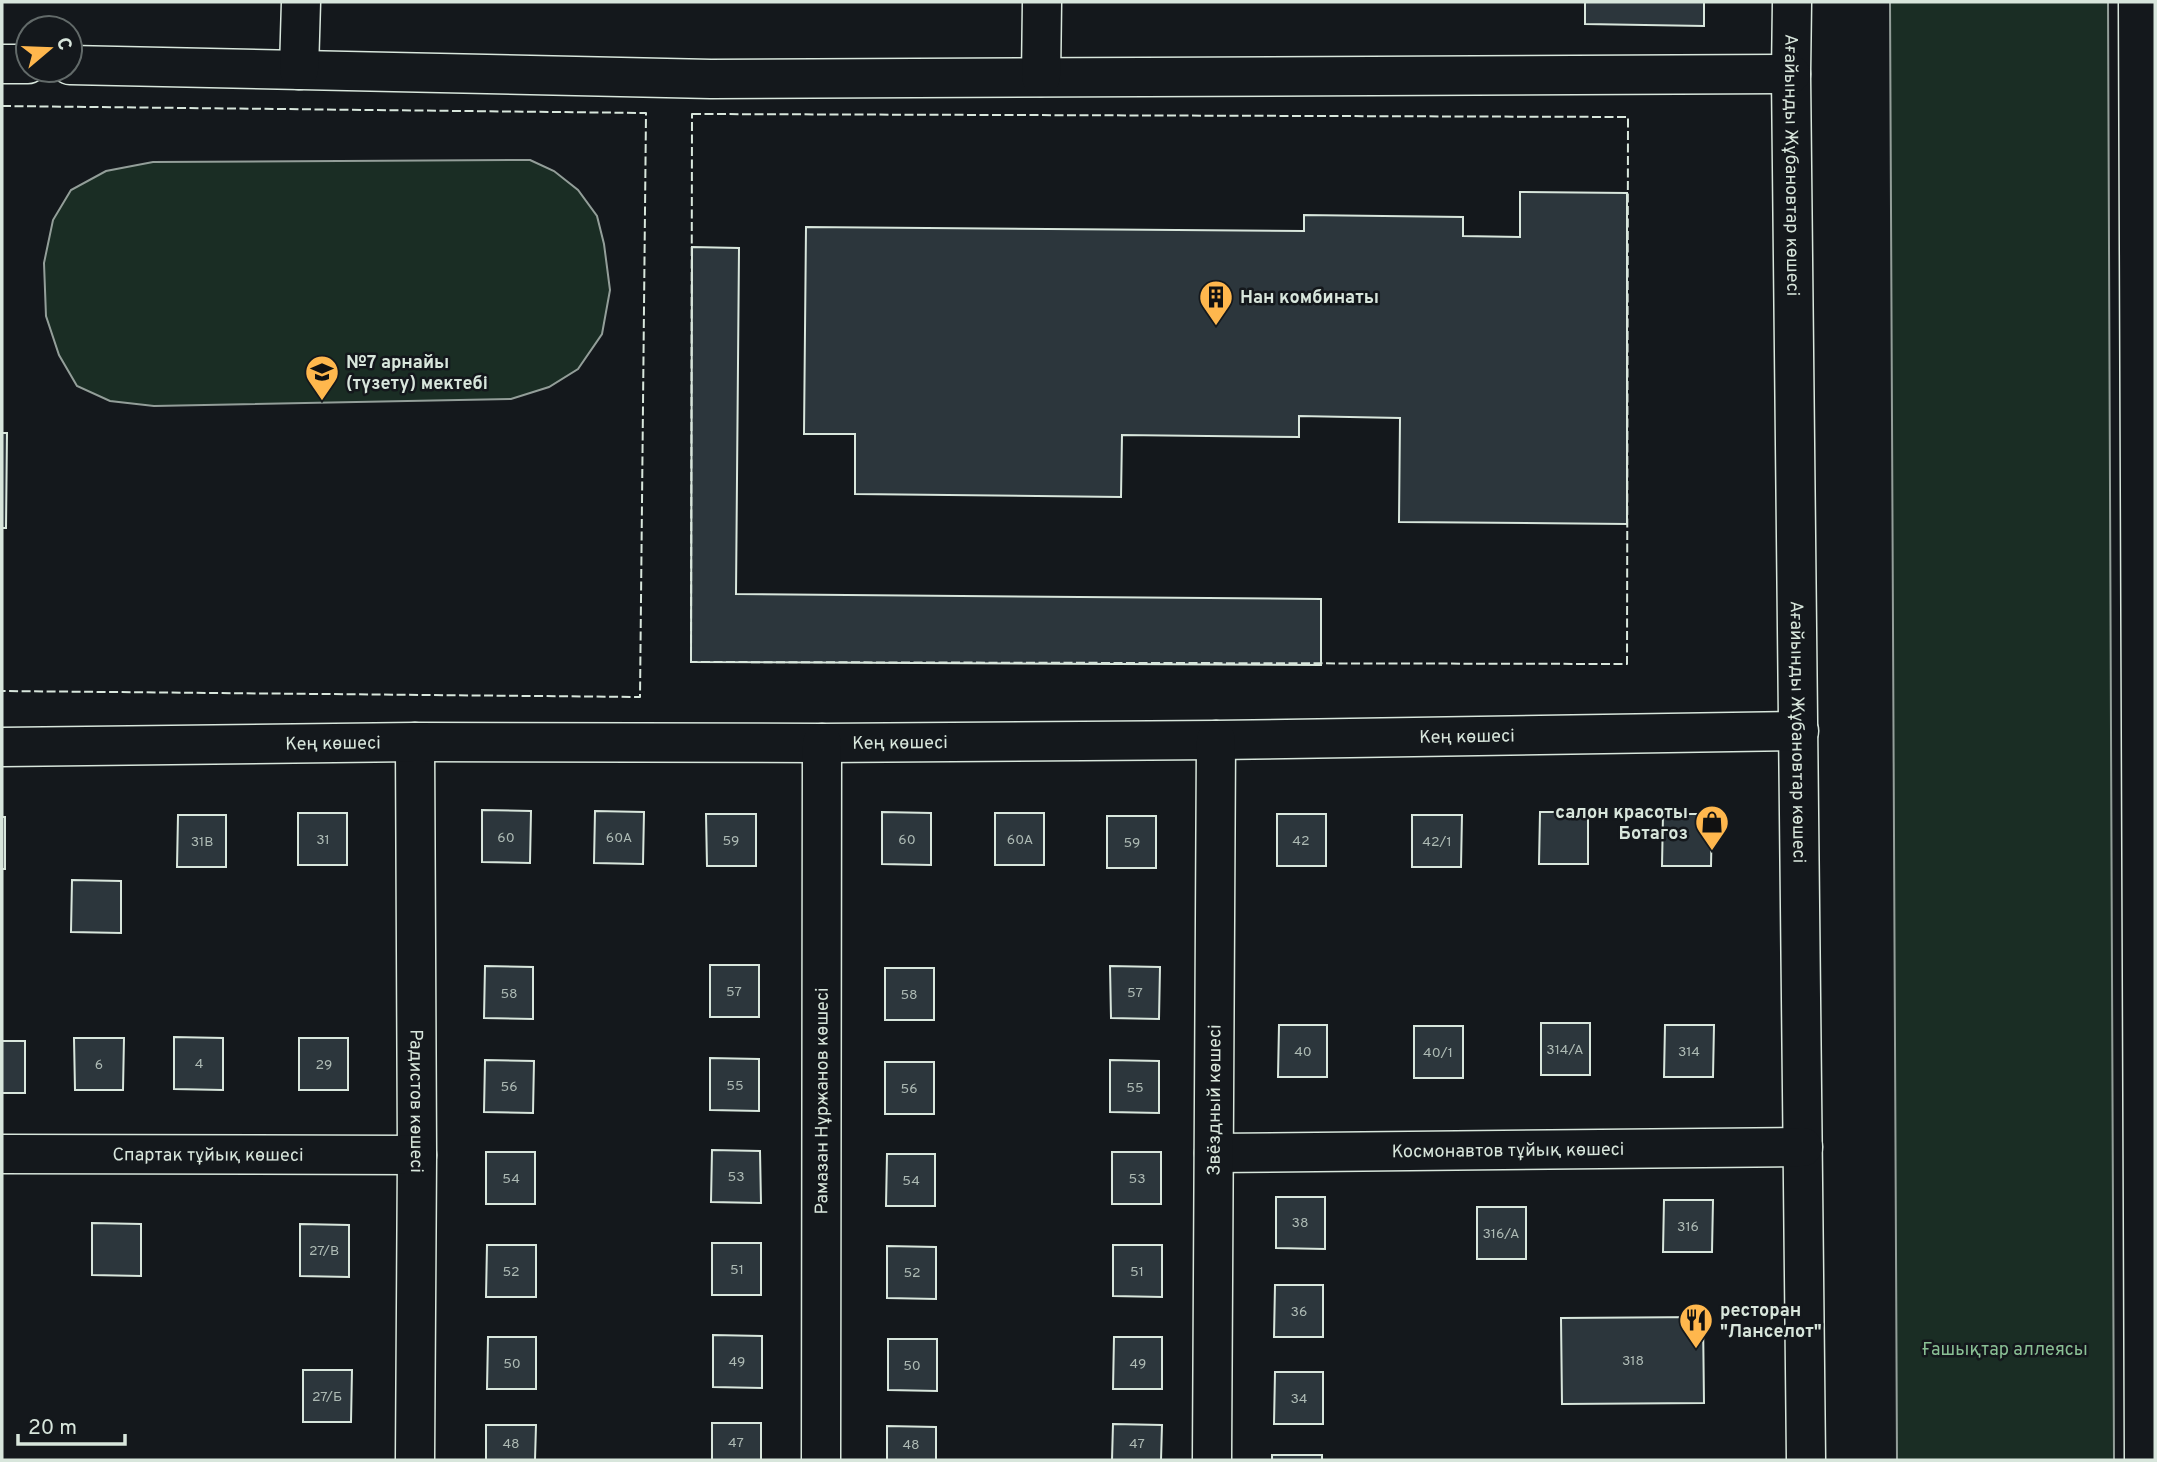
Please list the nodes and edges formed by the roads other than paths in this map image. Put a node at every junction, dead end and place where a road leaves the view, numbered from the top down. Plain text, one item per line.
1 (301, 2) edge
2 (1042, 2) edge
3 (1792, 2) edge
4 (2138, 2) edge
5 (84, 65) edge
6 (299, 70) junction
7 (1791, 74) junction
8 (1041, 77) junction
9 (2147, 178) edge
10 (1798, 730) junction
11 (1216, 740) junction
12 (415, 742) junction
13 (822, 743) junction
14 (2, 747) edge
15 (2149, 871) edge
16 (1803, 1147) junction
17 (1214, 1153) junction
18 (2, 1154) edge
19 (417, 1155) junction
20 (415, 1460) edge
21 (821, 1460) edge
22 (1212, 1460) edge
23 (1807, 1460) edge
24 (2144, 1460) edge

1 - 6 street
2 - 8 street
3 - 7 street, Ағайынды Жұбановтар көшесі
4 - 9 street
5 - 6 street
6 - 8 street
7 - 8 street
7 - 10 street, Ағайынды Жұбановтар көшесі
9 - 15 street
10 - 11 street, Кең көшесі
10 - 16 street, Ағайынды Жұбановтар көшесі
11 - 13 street, Кең көшесі
11 - 17 street, Звёздный көшесі
12 - 13 street, Кең көшесі
12 - 14 street, Кең көшесі
12 - 19 street, Радистов көшесі
13 - 21 street, Рамазан Нұржанов көшесі
15 - 24 street
16 - 17 street, Космонавтов тұйық көшесі
16 - 23 street, Ағайынды Жұбановтар көшесі
17 - 22 street, Звёздный көшесі
18 - 19 street, Спартак тұйық көшесі
19 - 20 street, Радистов көшесі

